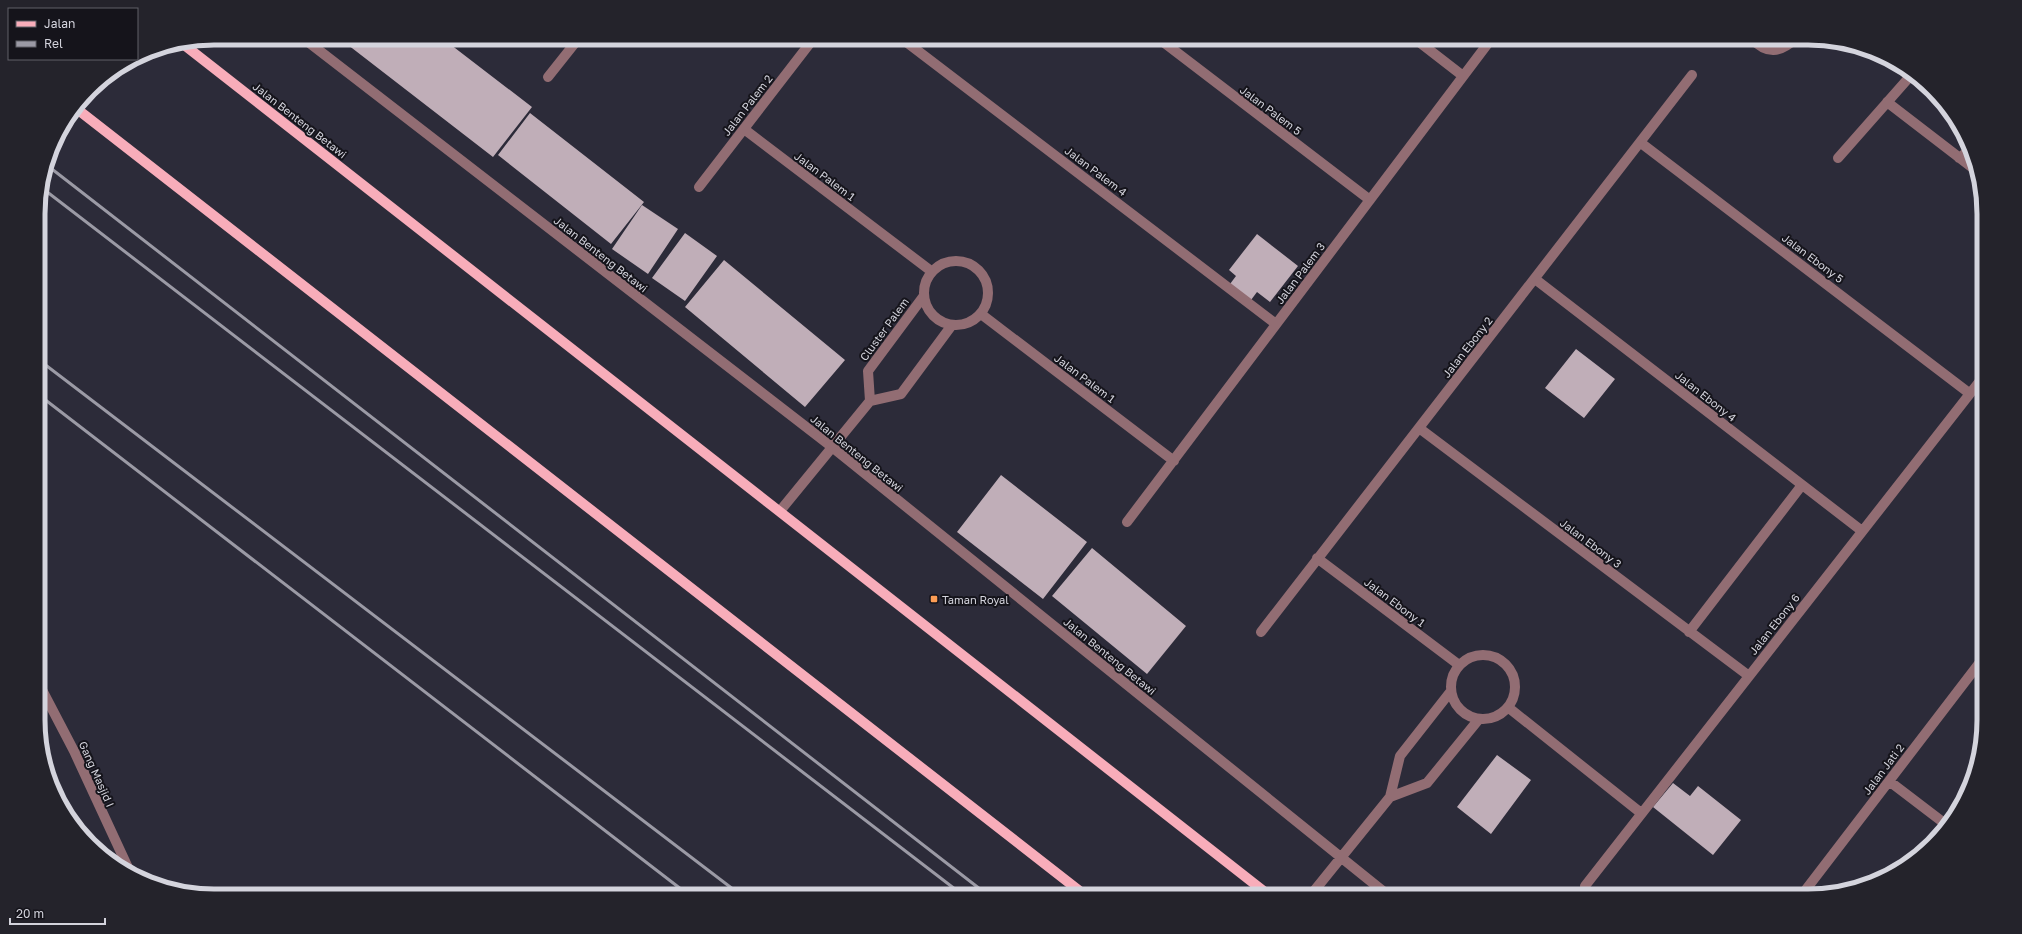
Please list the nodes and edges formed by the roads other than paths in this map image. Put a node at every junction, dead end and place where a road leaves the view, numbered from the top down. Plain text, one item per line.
1 (312, 45) edge
2 (573, 45) edge
3 (809, 45) edge
4 (910, 45) edge
5 (1167, 45) edge
6 (1423, 45) edge
7 (1487, 45) edge
8 (1758, 45) edge
9 (1788, 45) edge
10 (188, 47) edge
11 (1463, 76) junction
12 (1692, 76) dead end
13 (548, 77) dead end
14 (1908, 78) edge
15 (1887, 102) junction
16 (80, 111) edge
17 (744, 129) junction
18 (1641, 143) junction
19 (1966, 153) edge
20 (1838, 158) dead end
21 (1959, 158) junction
22 (1970, 166) edge
23 (698, 187) dead end
24 (1370, 200) junction
25 (931, 271) junction
26 (1535, 280) junction
27 (923, 297) junction
28 (981, 314) junction
29 (1276, 324) junction
30 (952, 326) junction
31 (1977, 384) edge
32 (1969, 393) junction
33 (870, 401) junction
34 (1419, 428) junction
35 (832, 447) junction
36 (1174, 461) junction
37 (1802, 485) junction
38 (780, 511) junction
39 (1127, 522) dead end
40 (1862, 531) junction
41 (1317, 558) junction
42 (1260, 632) dead end
43 (1689, 632) junction
44 (1458, 665) junction
45 (1977, 666) edge
46 (1749, 676) junction
47 (1451, 691) junction
48 (45, 695) edge
49 (1509, 708) junction
50 (1479, 719) junction
51 (1889, 781) junction
52 (1390, 797) junction
53 (1641, 813) junction
54 (1943, 822) edge
55 (1341, 858) junction
56 (127, 865) edge
57 (1585, 886) dead end
58 (1077, 889) edge
59 (1261, 889) edge
60 (1316, 889) edge
61 (1380, 889) edge
62 (1806, 889) edge

1 - 35 street, Jalan Benteng Betawi
2 - 13 street
3 - 17 street, Jalan Palem 2
4 - 29 street, Jalan Palem 4
5 - 24 street, Jalan Palem 5
6 - 11 street
7 - 11 street, Jalan Palem 3
8 - 9 street
10 - 38 main road, Jalan Benteng Betawi
11 - 24 street, Jalan Palem 3
12 - 18 street, Jalan Ebony 2
14 - 15 street
15 - 20 street
15 - 21 street
16 - 58 main road
17 - 23 street, Jalan Palem 2
17 - 25 street, Jalan Palem 1
18 - 26 street, Jalan Ebony 2
18 - 32 street, Jalan Ebony 5
19 - 21 street
21 - 22 street
24 - 29 street, Jalan Palem 3
25 - 27 street
25 - 28 street
26 - 34 street, Jalan Ebony 2
26 - 37 street, Jalan Ebony 4
27 - 30 street
27 - 33 street, Cluster Palem
28 - 30 street
28 - 36 street, Jalan Palem 1
29 - 36 street, Jalan Palem 3
30 - 33 street
31 - 32 street, Jalan Ebony 6
32 - 40 street, Jalan Ebony 6
33 - 35 street
34 - 41 street, Jalan Ebony 2
34 - 43 street, Jalan Ebony 3
35 - 38 street
35 - 55 street, Jalan Benteng Betawi
36 - 39 street, Jalan Palem 3
37 - 40 street, Jalan Ebony 4
37 - 43 street
38 - 59 main road, Jalan Benteng Betawi
40 - 46 street, Jalan Ebony 6
41 - 42 street, Jalan Ebony 2
41 - 44 street, Jalan Ebony 1
43 - 46 street, Jalan Ebony 3
44 - 47 street
44 - 49 street
45 - 51 street, Jalan Jati 2
46 - 53 street, Jalan Ebony 6
47 - 50 street
47 - 52 street
48 - 56 street, Gang Masjid I
49 - 50 street
49 - 53 street
50 - 52 street
51 - 54 street
51 - 62 street, Jalan Jati 2
52 - 55 street
53 - 57 street, Jalan Ebony 6
55 - 60 street
55 - 61 street, Jalan Benteng Betawi

